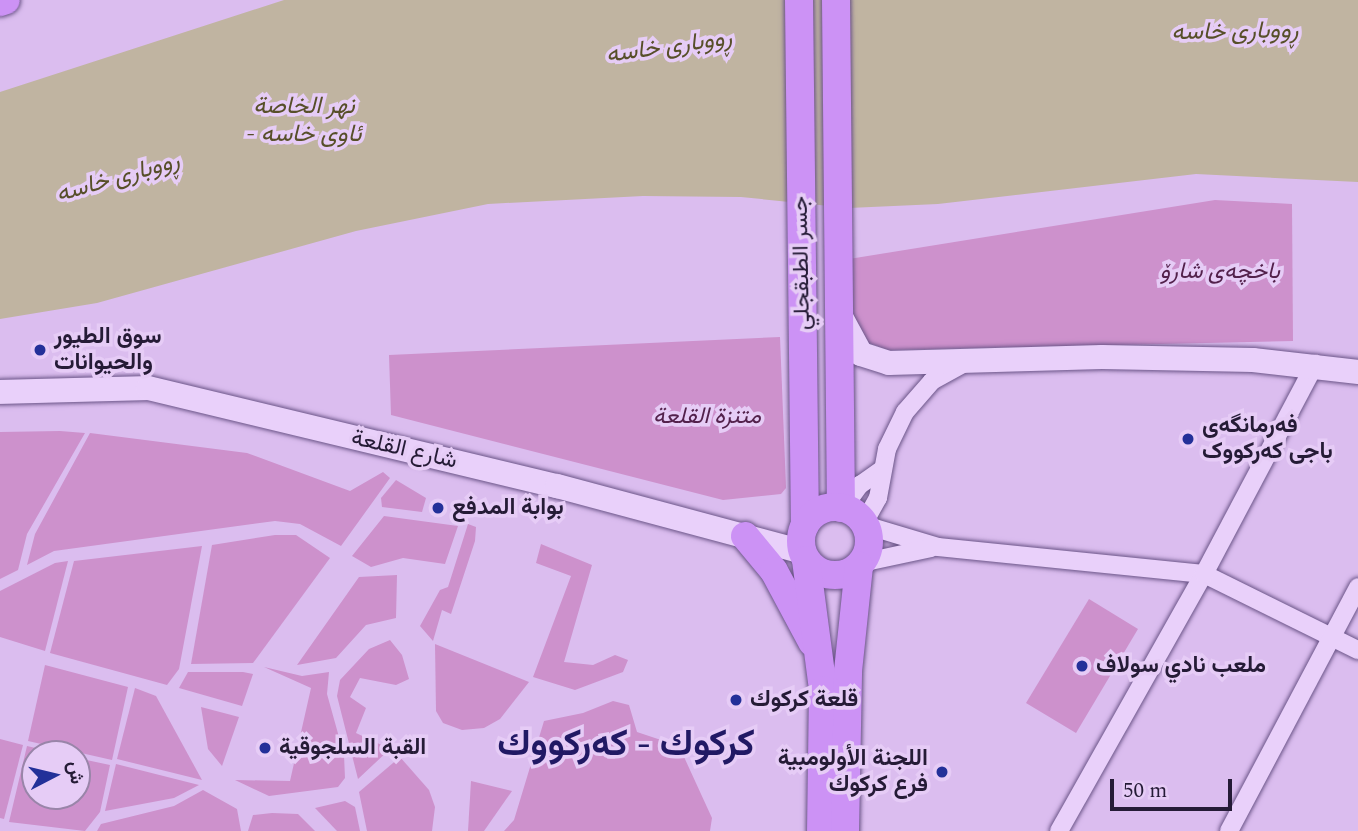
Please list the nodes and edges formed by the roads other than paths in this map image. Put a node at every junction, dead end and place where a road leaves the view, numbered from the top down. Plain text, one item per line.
1 (6, 0) edge
2 (15, 0) edge
3 (799, 0) edge
4 (836, 0) edge
5 (0, 2) edge
6 (0, 9) edge
7 (839, 313) junction
8 (968, 361) junction
9 (1315, 364) junction
10 (1358, 372) edge
11 (0, 392) edge
12 (883, 469) junction
13 (853, 516) junction
14 (745, 536) junction
15 (805, 546) junction
16 (938, 547) junction
17 (860, 564) junction
18 (1204, 574) junction
19 (1358, 587) edge
20 (1335, 638) junction
21 (1358, 650) edge
22 (820, 656) junction
23 (821, 831) edge
24 (845, 831) edge
25 (1059, 831) edge
26 (1229, 831) edge

1 - 5 main road
2 - 6 street
3 - 15 main road, جسر الطبقجلي
4 - 7 main road, جسر الطبقجلي
7 - 8 street
7 - 13 main road, جسر الطبقجلي
8 - 9 street
8 - 12 street
9 - 10 street
9 - 18 street
11 - 14 street, شارع القلعة
12 - 13 street
12 - 13 street
13 - 15 main road
13 - 16 street
13 - 17 main road
14 - 15 street, شارع القلعة
14 - 22 main road
15 - 17 main road
15 - 22 main road, جسر الطبقجلي
16 - 17 street
16 - 18 street
17 - 24 main road
18 - 20 street
18 - 25 street
19 - 20 street
20 - 21 street
20 - 26 street
22 - 23 main road, جسر الطبقجلي

